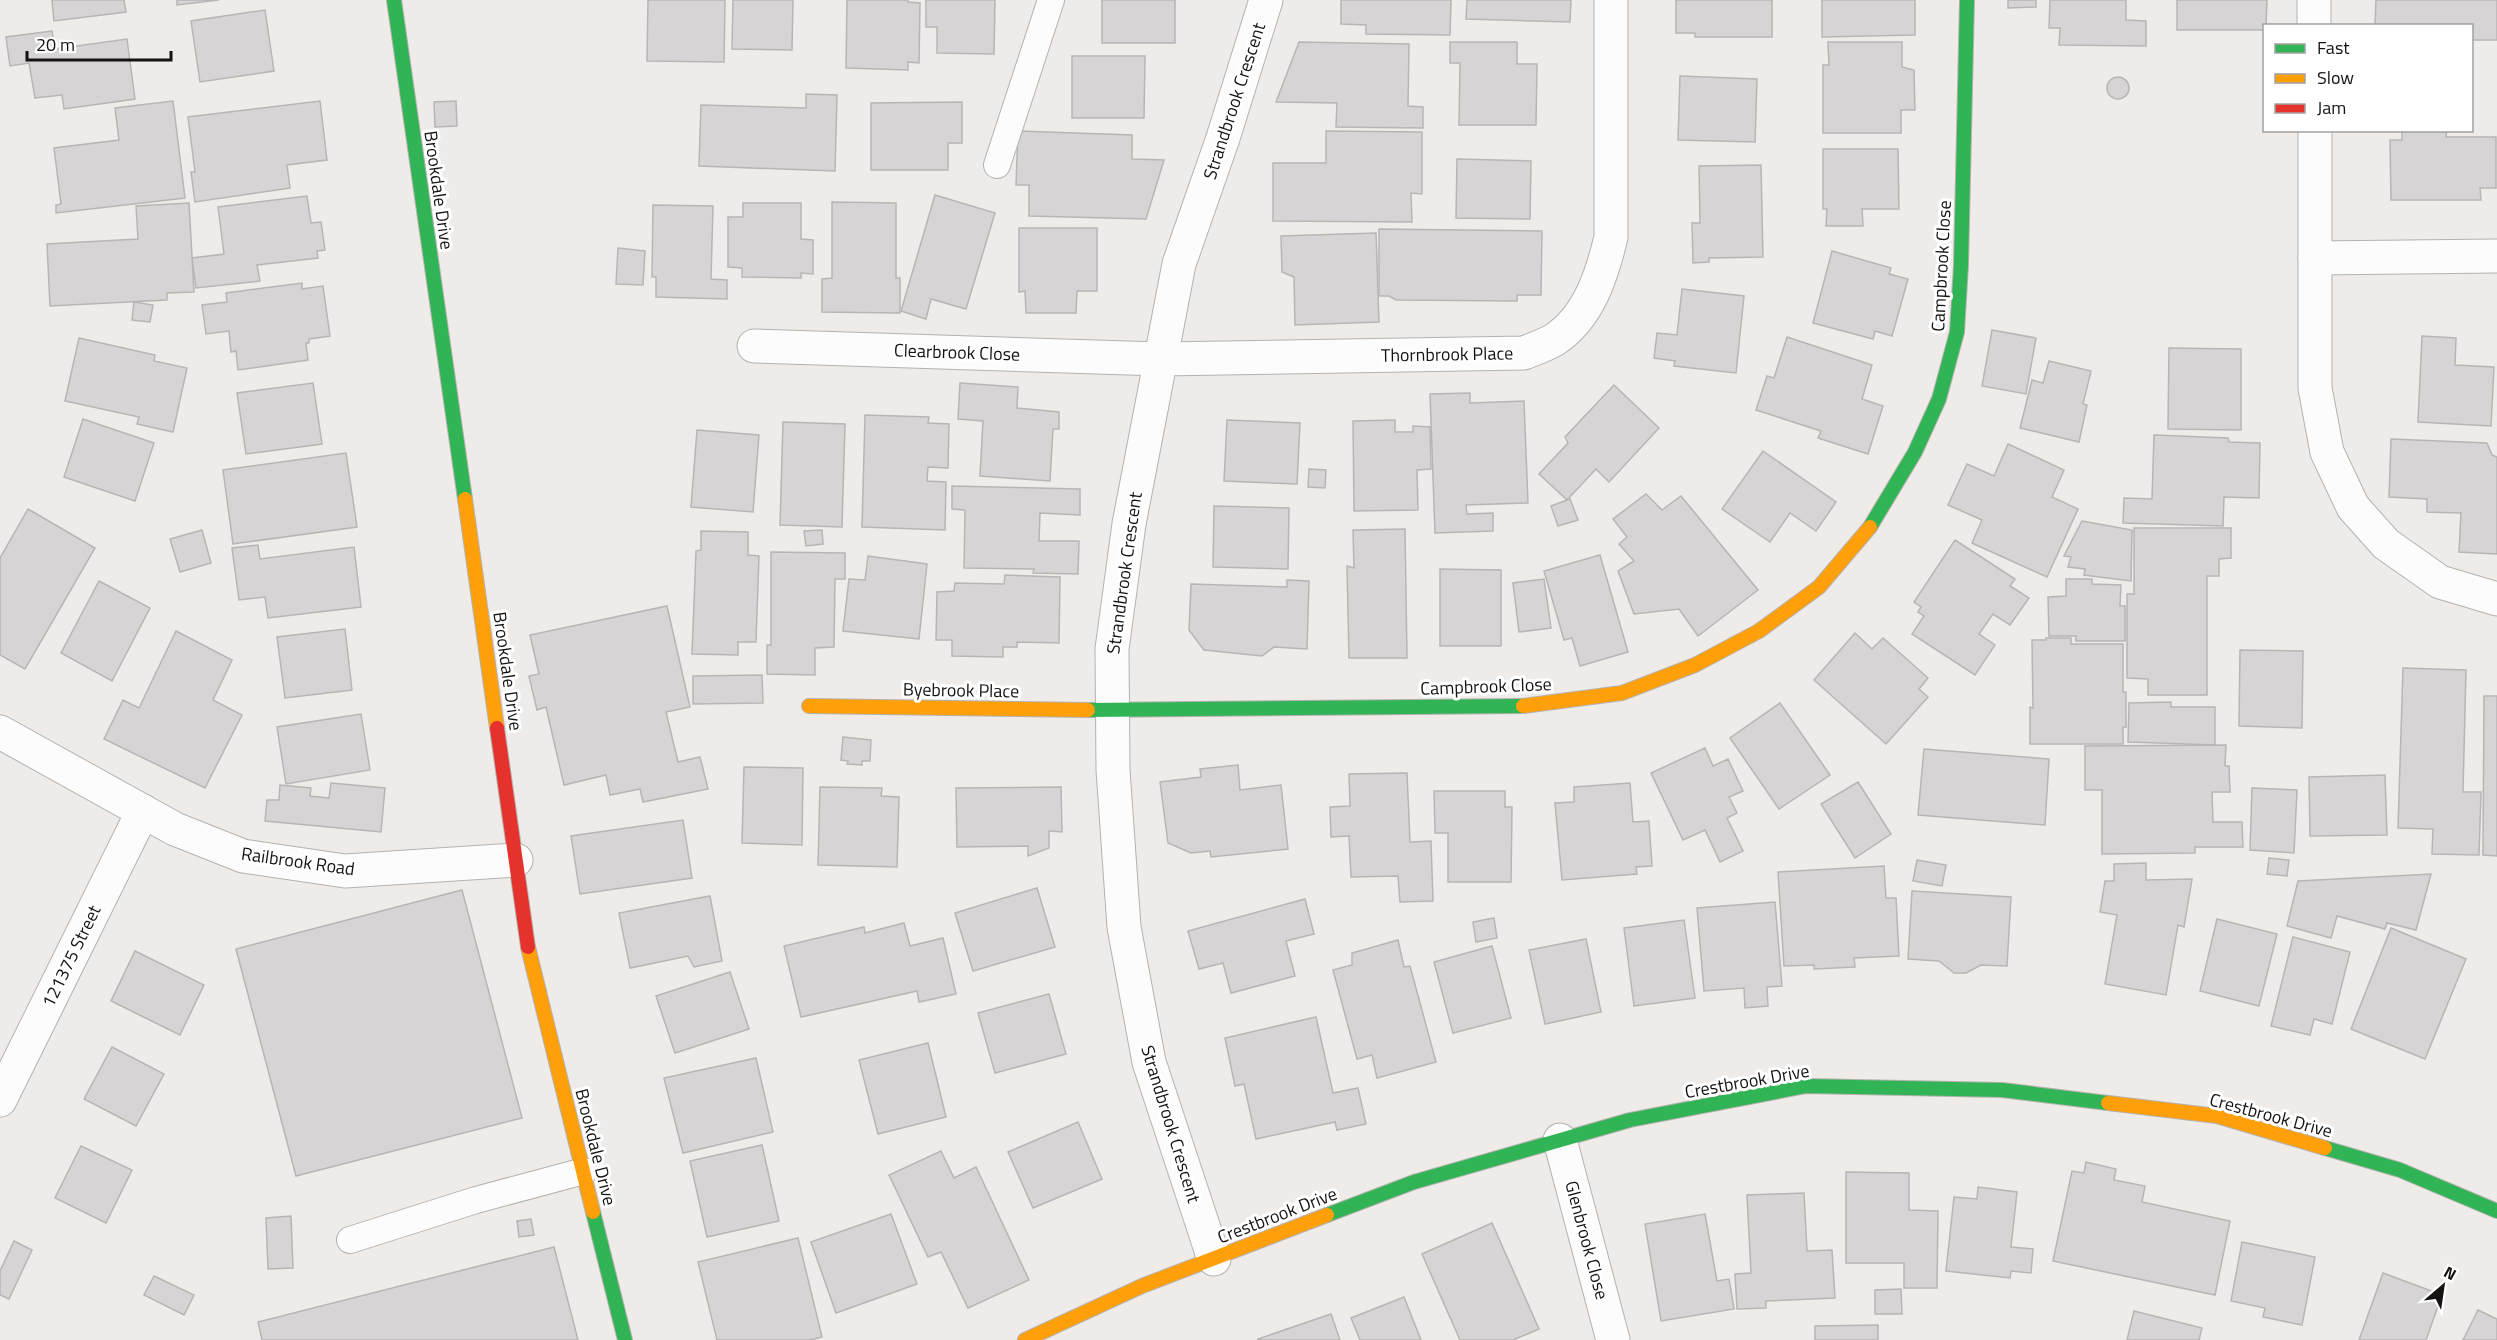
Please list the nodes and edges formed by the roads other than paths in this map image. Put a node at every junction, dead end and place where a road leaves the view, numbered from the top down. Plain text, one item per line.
1 (394, 0) edge
2 (1051, 0) edge
3 (1266, 0) edge
4 (1611, 0) edge
5 (1967, 0) edge
6 (2314, 0) edge
7 (2314, 24) edge
8 (2315, 132) edge
9 (997, 165) dead end
10 (2497, 256) edge
11 (2315, 258) junction
12 (754, 346) dead end
13 (1160, 359) junction
14 (2497, 599) edge
15 (809, 706) dead end
16 (1112, 710) junction
17 (0, 732) edge
18 (143, 811) junction
19 (516, 860) junction
20 (0, 1100) edge
21 (1560, 1140) junction
22 (584, 1171) junction
23 (2497, 1211) edge
24 (350, 1240) dead end
25 (1214, 1259) junction
26 (625, 1340) edge
27 (1025, 1340) edge
28 (1613, 1340) edge

1 - 19 street, Brookdale Drive
2 - 9 lane
3 - 13 street, Strandbrook Crescent
4 - 13 street, Thornbrook Place
5 - 16 street, Campbrook Close
6 - 7 street
8 - 11 street
10 - 11 street
11 - 14 street
12 - 13 street, Clearbrook Close
13 - 16 street, Strandbrook Crescent
15 - 16 street, Byebrook Place
16 - 25 street, Strandbrook Crescent
17 - 18 street, Railbrook Road
18 - 19 street, Railbrook Road
18 - 20 street, 121375 Street
19 - 22 street, Brookdale Drive
21 - 23 street, Crestbrook Drive
21 - 25 street, Crestbrook Drive
21 - 28 street, Glenbrook Close
22 - 24 lane
22 - 26 street, Brookdale Drive
25 - 27 street, Crestbrook Drive

